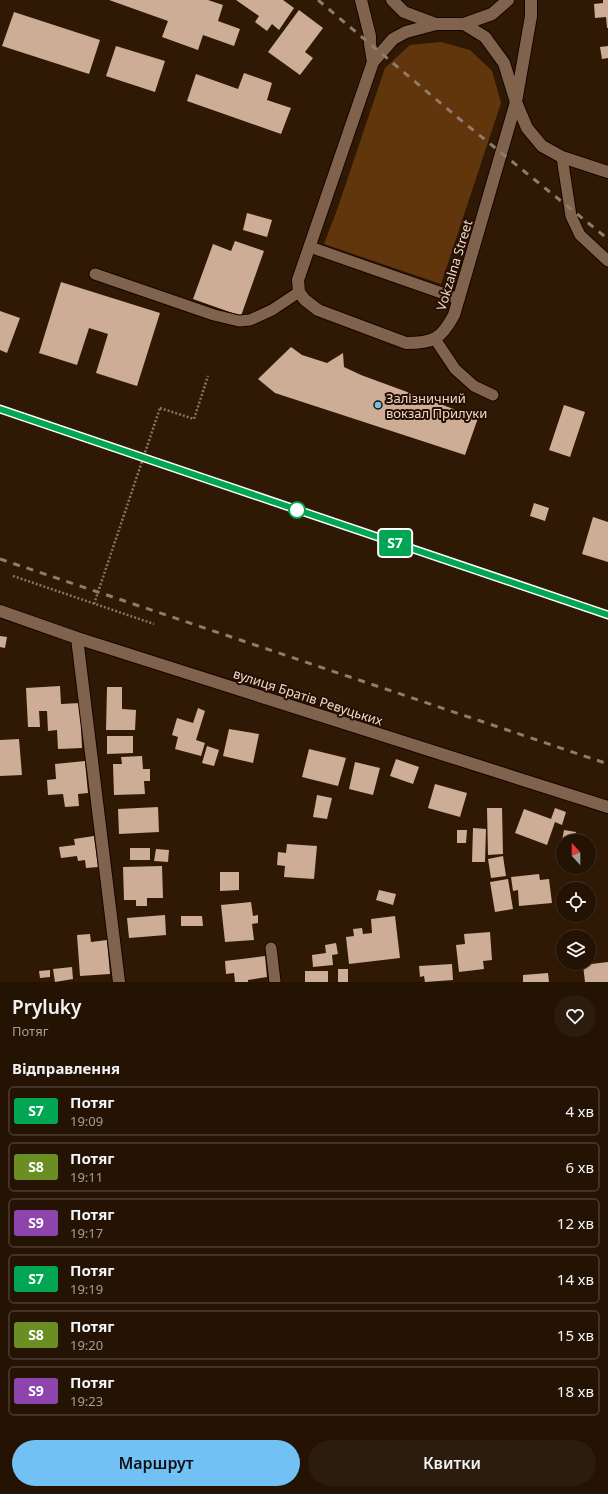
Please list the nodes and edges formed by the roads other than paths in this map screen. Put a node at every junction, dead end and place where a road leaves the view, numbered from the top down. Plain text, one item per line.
1 (361, 0) edge
2 (392, 0) edge
3 (508, 0) edge
4 (531, 0) edge
5 (436, 24) junction
6 (464, 24) junction
7 (374, 62) junction
8 (516, 102) junction
9 (562, 157) junction
10 (608, 172) edge
11 (310, 248) junction
12 (608, 261) edge
13 (96, 274) dead end
14 (299, 292) junction
15 (459, 299) junction
16 (435, 339) junction
17 (493, 395) dead end
18 (0, 611) edge
19 (78, 638) junction
20 (608, 807) edge
21 (271, 948) dead end
22 (119, 982) edge
23 (275, 982) edge

1 - 7 street
2 - 5 street
3 - 6 street
4 - 8 street, Vokzalna Street
5 - 6 street
5 - 7 street
6 - 8 street
7 - 11 street
8 - 9 street
8 - 15 street, Vokzalna Street
9 - 10 street
9 - 12 lane
11 - 14 street
11 - 15 lane
13 - 14 lane
14 - 16 street
15 - 16 street, Vokzalna Street
16 - 17 lane
18 - 19 street, вулиця Братів Ревуцьких
19 - 20 street, вулиця Братів Ревуцьких
19 - 22 street
21 - 23 lane

